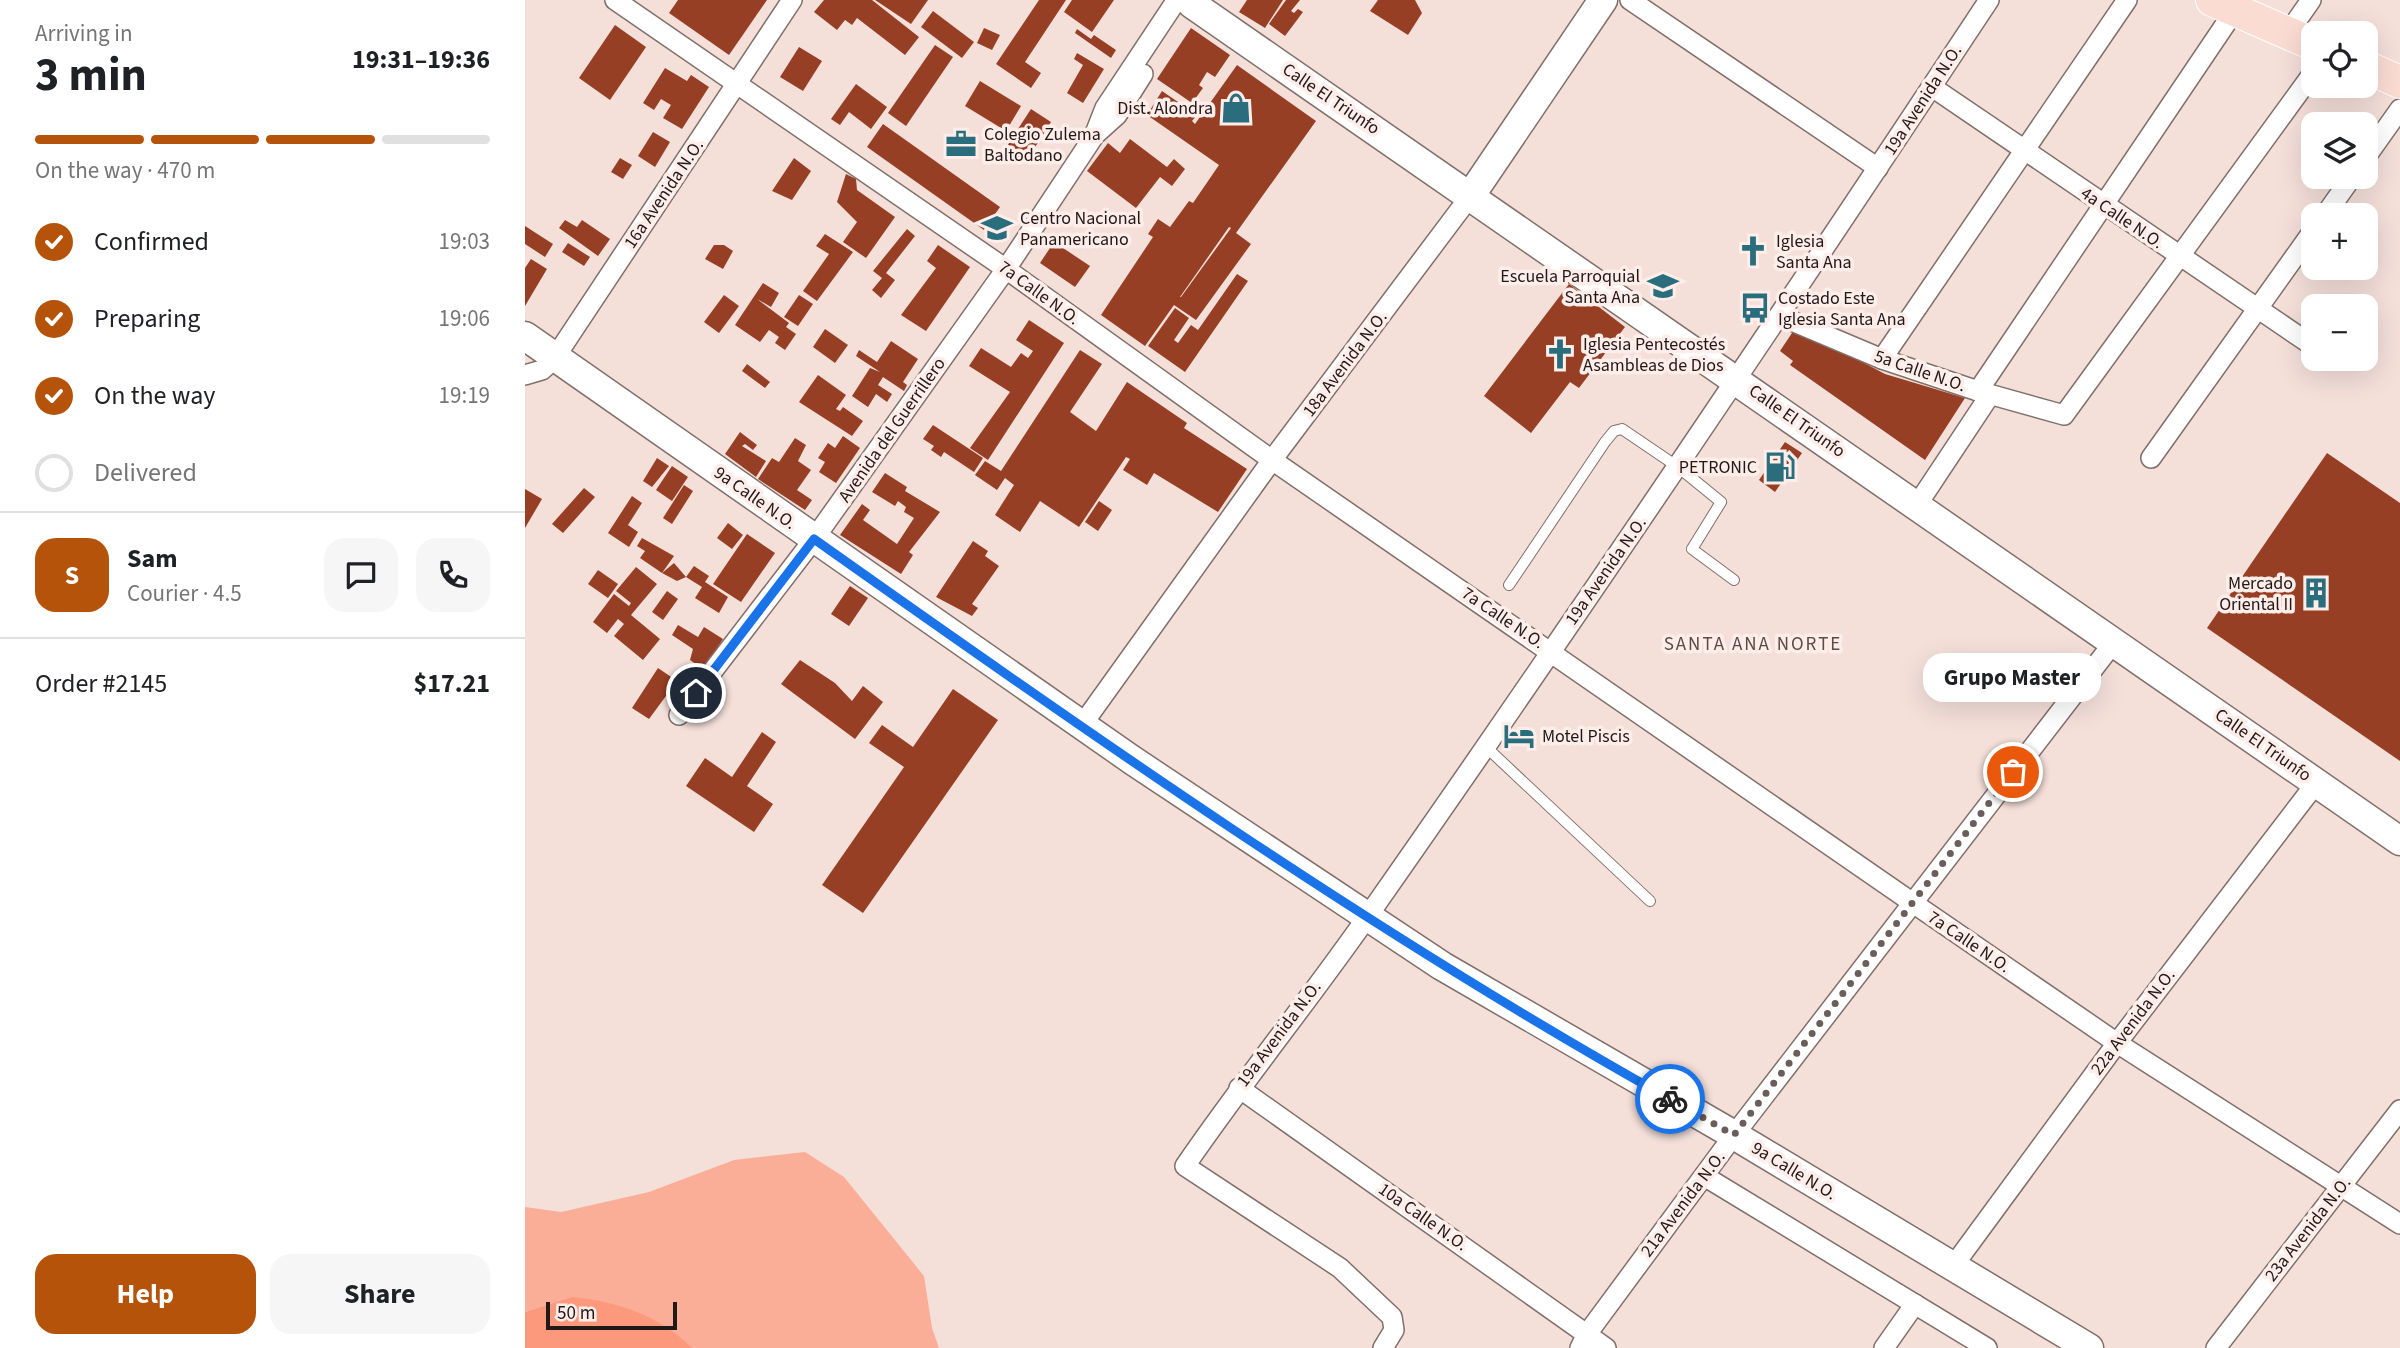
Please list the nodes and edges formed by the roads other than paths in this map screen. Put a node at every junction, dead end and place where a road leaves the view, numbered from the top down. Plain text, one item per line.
1 (615, 0) edge
2 (792, 0) edge
3 (1603, 0) edge
4 (1630, 0) edge
5 (1989, 0) edge
6 (2127, 0) edge
7 (2311, 0) edge
8 (1185, 2) edge
9 (2224, 5) edge
10 (2306, 21) edge
11 (2301, 39) edge
12 (2378, 72) edge
13 (2400, 82) edge
14 (738, 83) junction
15 (1932, 87) junction
16 (2301, 90) edge
17 (2400, 109) edge
18 (2378, 140) edge
19 (2023, 152) junction
20 (1878, 168) junction
21 (1471, 195) junction
22 (2103, 206) junction
23 (2301, 248) edge
24 (2180, 257) junction
25 (1006, 269) junction
26 (2258, 309) junction
27 (1780, 316) junction
28 (525, 335) edge
29 (2301, 338) edge
30 (555, 359) junction
31 (1882, 359) junction
32 (525, 375) edge
33 (1737, 380) junction
34 (1984, 393) junction
35 (2151, 458) dead end
36 (1272, 460) junction
37 (1678, 467) junction
38 (1917, 505) junction
39 (814, 539) junction
40 (1734, 580) dead end
41 (1509, 585) dead end
42 (2113, 642) junction
43 (1551, 651) junction
44 (679, 715) dead end
45 (1082, 725) junction
46 (1485, 746) junction
47 (2317, 782) junction
48 (2400, 841) edge
49 (1650, 901) dead end
50 (1913, 903) junction
51 (1367, 918) junction
52 (2117, 1043) junction
53 (1239, 1088) junction
54 (2400, 1110) edge
55 (1734, 1135) junction
56 (1705, 1176) junction
57 (2341, 1186) junction
58 (2400, 1224) edge
59 (1954, 1265) junction
60 (1915, 1304) junction
61 (1583, 1341) edge
62 (1383, 1348) edge
63 (1606, 1348) edge
64 (1884, 1348) edge
65 (1987, 1348) edge
66 (2089, 1348) edge
67 (2216, 1348) edge

1 - 14 street, 7a Calle N.O.
2 - 14 street, 16a Avenida N.O.
3 - 21 street, 18a Avenida N.O.
4 - 20 street
5 - 15 street, 19a Avenida N.O.
6 - 19 street
7 - 10 street
8 - 21 street, Calle El Triunfo
8 - 25 street, Avenida del Guerrillero
9 - 11 main road
9 - 22 street
12 - 13 main road
14 - 25 street, 7a Calle N.O.
14 - 30 street, 16a Avenida N.O.
15 - 19 street, 4a Calle N.O.
15 - 20 street, 19a Avenida N.O.
16 - 24 street
17 - 18 street
19 - 22 street, 4a Calle N.O.
19 - 31 street
20 - 27 street, 19a Avenida N.O.
21 - 33 street, Calle El Triunfo
21 - 36 street, 18a Avenida N.O.
22 - 24 street, 4a Calle N.O.
22 - 34 street
23 - 26 street
24 - 26 street, 4a Calle N.O.
24 - 34 street, 5a Calle N.O.
25 - 36 street, 7a Calle N.O.
25 - 39 street, Avenida del Guerrillero
26 - 29 street, 4a Calle N.O.
26 - 35 street
27 - 31 street, 5a Calle N.O.
27 - 33 street, 19a Avenida N.O.
28 - 30 street, 9a Calle N.O.
30 - 32 street, 16a Avenida N.O.
30 - 39 street, 9a Calle N.O.
31 - 34 street, 5a Calle N.O.
33 - 37 street, 19a Avenida N.O.
33 - 38 street, Calle El Triunfo
34 - 38 street
36 - 43 street, 7a Calle N.O.
36 - 45 street, 18a Avenida N.O.
37 - 40 lane
37 - 41 lane
37 - 43 street, 19a Avenida N.O.
38 - 42 street, Calle El Triunfo
39 - 44 street, Avenida del Guerrillero
39 - 45 street, 9a Calle N.O.
42 - 47 street, Calle El Triunfo
42 - 50 street, 21a Avenida N.O.
43 - 46 street, 19a Avenida N.O.
43 - 50 street, 7a Calle N.O.
45 - 51 street, 9a Calle N.O.
46 - 49 lane
46 - 51 street, 19a Avenida N.O.
47 - 48 street, Calle El Triunfo
47 - 52 street, 22a Avenida N.O.
50 - 52 street, 7a Calle N.O.
50 - 55 street, 21a Avenida N.O.
51 - 53 street, 19a Avenida N.O.
51 - 55 street, 9a Calle N.O.
52 - 57 street, 7a Calle N.O.
52 - 59 street, 22a Avenida N.O.
53 - 61 street, 10a Calle N.O.
53 - 62 street, 19a Avenida N.O.
54 - 57 street, 23a Avenida N.O.
55 - 56 street, 21a Avenida N.O.
55 - 59 street, 9a Calle N.O.
56 - 60 street
56 - 61 street, 21a Avenida N.O.
57 - 58 street, 7a Calle N.O.
57 - 67 street, 23a Avenida N.O.
59 - 66 street, 9a Calle N.O.
60 - 64 street
60 - 65 street
61 - 63 street, 10a Calle N.O.

